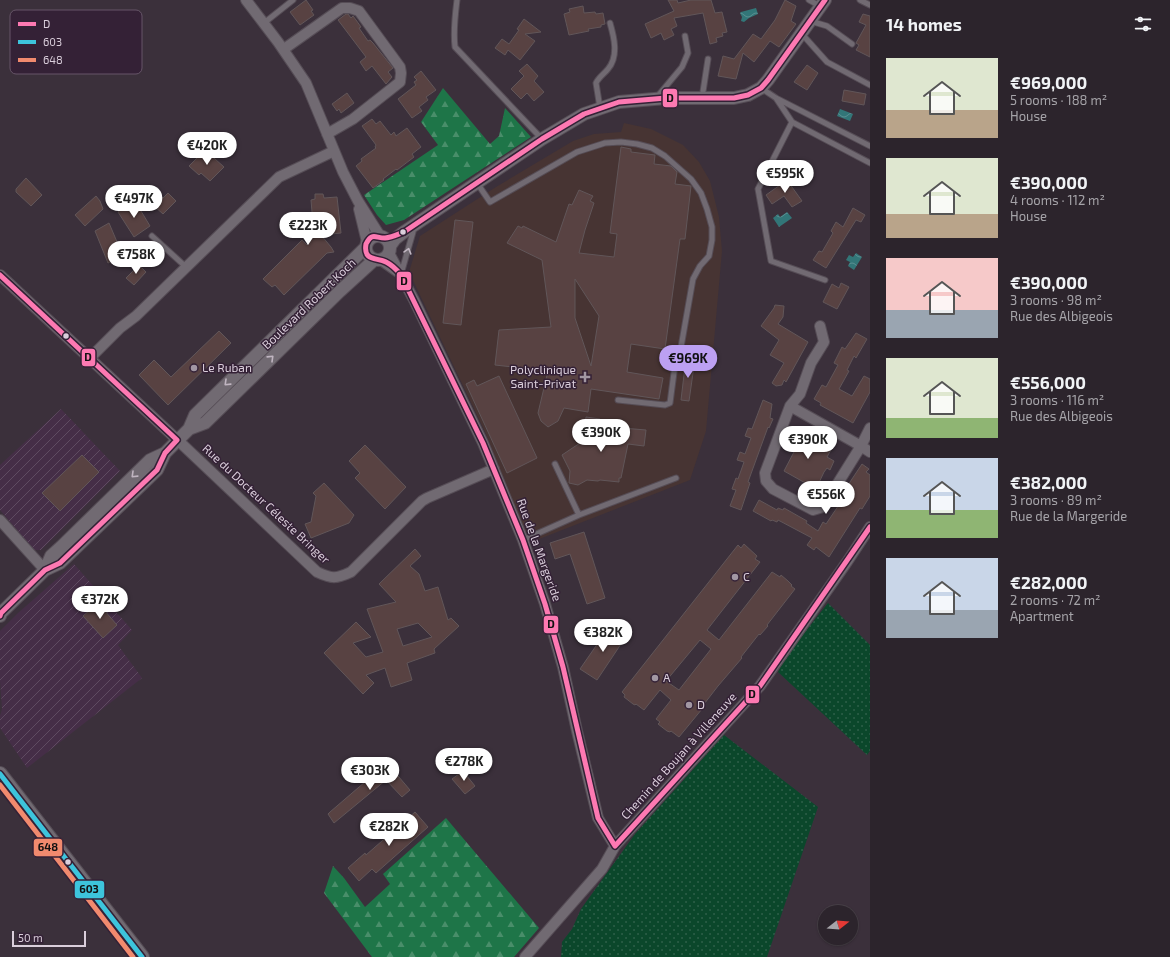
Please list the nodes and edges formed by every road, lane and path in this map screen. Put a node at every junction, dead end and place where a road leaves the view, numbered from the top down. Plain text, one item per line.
1 (246, 0) edge
2 (293, 0) edge
3 (457, 0) edge
4 (808, 0) edge
5 (860, 0) edge
6 (823, 3) edge
7 (870, 5) edge
8 (810, 22) junction
9 (264, 23) junction
10 (610, 23) dead end
11 (802, 34) junction
12 (686, 36) dead end
13 (852, 44) dead end
14 (284, 50) junction
15 (708, 59) dead end
16 (870, 85) edge
17 (760, 88) junction
18 (702, 98) junction
19 (776, 98) junction
20 (655, 99) junction
21 (600, 108) junction
22 (792, 122) junction
23 (327, 134) junction
24 (542, 139) junction
25 (870, 146) edge
26 (334, 151) junction
27 (870, 162) edge
28 (477, 183) junction
29 (358, 201) junction
30 (408, 229) junction
31 (152, 236) dead end
32 (366, 245) junction
33 (383, 249) junction
34 (186, 267) junction
35 (0, 274) edge
36 (401, 275) junction
37 (825, 280) dead end
38 (820, 326) dead end
39 (90, 358) junction
40 (618, 400) dead end
41 (790, 406) junction
42 (189, 428) junction
43 (870, 428) edge
44 (177, 440) junction
45 (861, 446) junction
46 (870, 452) edge
47 (555, 464) dead end
48 (494, 469) junction
49 (676, 478) dead end
50 (579, 515) junction
51 (0, 520) edge
52 (870, 526) edge
53 (523, 540) junction
54 (45, 570) junction
55 (1, 611) edge
56 (0, 774) edge
57 (0, 789) edge
58 (615, 846) junction
59 (133, 957) edge
60 (142, 957) edge
61 (525, 957) edge

1 - 9 street
2 - 9 lane
3 - 24 lane
4 - 6 lane
5 - 7 lane
6 - 8 street
8 - 11 street
8 - 13 lane
9 - 14 street
10 - 21 lane
11 - 16 lane
11 - 17 street
12 - 20 lane
14 - 23 street
14 - 23 street
15 - 18 lane
17 - 18 street, Boulevard Robert Koch
17 - 19 lane
18 - 20 street, Boulevard Robert Koch
19 - 22 lane
19 - 25 lane
20 - 21 street, Boulevard Robert Koch
21 - 24 street, Boulevard Robert Koch
22 - 27 lane
22 - 37 lane
23 - 26 street
24 - 28 street, Boulevard Robert Koch
26 - 29 street
26 - 34 street
28 - 30 street, Boulevard Robert Koch
28 - 40 lane
29 - 32 street
29 - 33 street
30 - 33 street, Boulevard Robert Koch
36 -> 30 lane
31 - 34 lane
32 - 33 street, Boulevard Robert Koch
32 - 33 street
32 -> 42 street, Boulevard Robert Koch
33 - 36 street, Rue de la Margeride
42 -> 33 street, Boulevard Robert Koch
34 - 39 street
35 - 39 street, Rue du Docteur Céleste Bringer
36 - 48 street, Rue de la Margeride
38 - 41 street
39 - 44 street, Rue du Docteur Céleste Bringer
41 - 45 street
41 - 45 street
42 - 44 street, Boulevard Robert Koch
43 - 45 street
44 - 48 street, Rue du Docteur Céleste Bringer
44 - 54 street, Boulevard Robert Koch
45 - 46 street
47 - 50 lane
48 - 53 street, Rue de la Margeride
49 - 50 lane
50 - 53 lane
51 - 54 street
52 - 58 street, Chemin de Boujan à Villeneuve
53 - 58 street, Rue de la Margeride
54 - 55 street, Boulevard Robert Koch
56 - 60 main road
57 - 59 main road
58 - 61 street, Chemin de Boujan à Villeneuve

